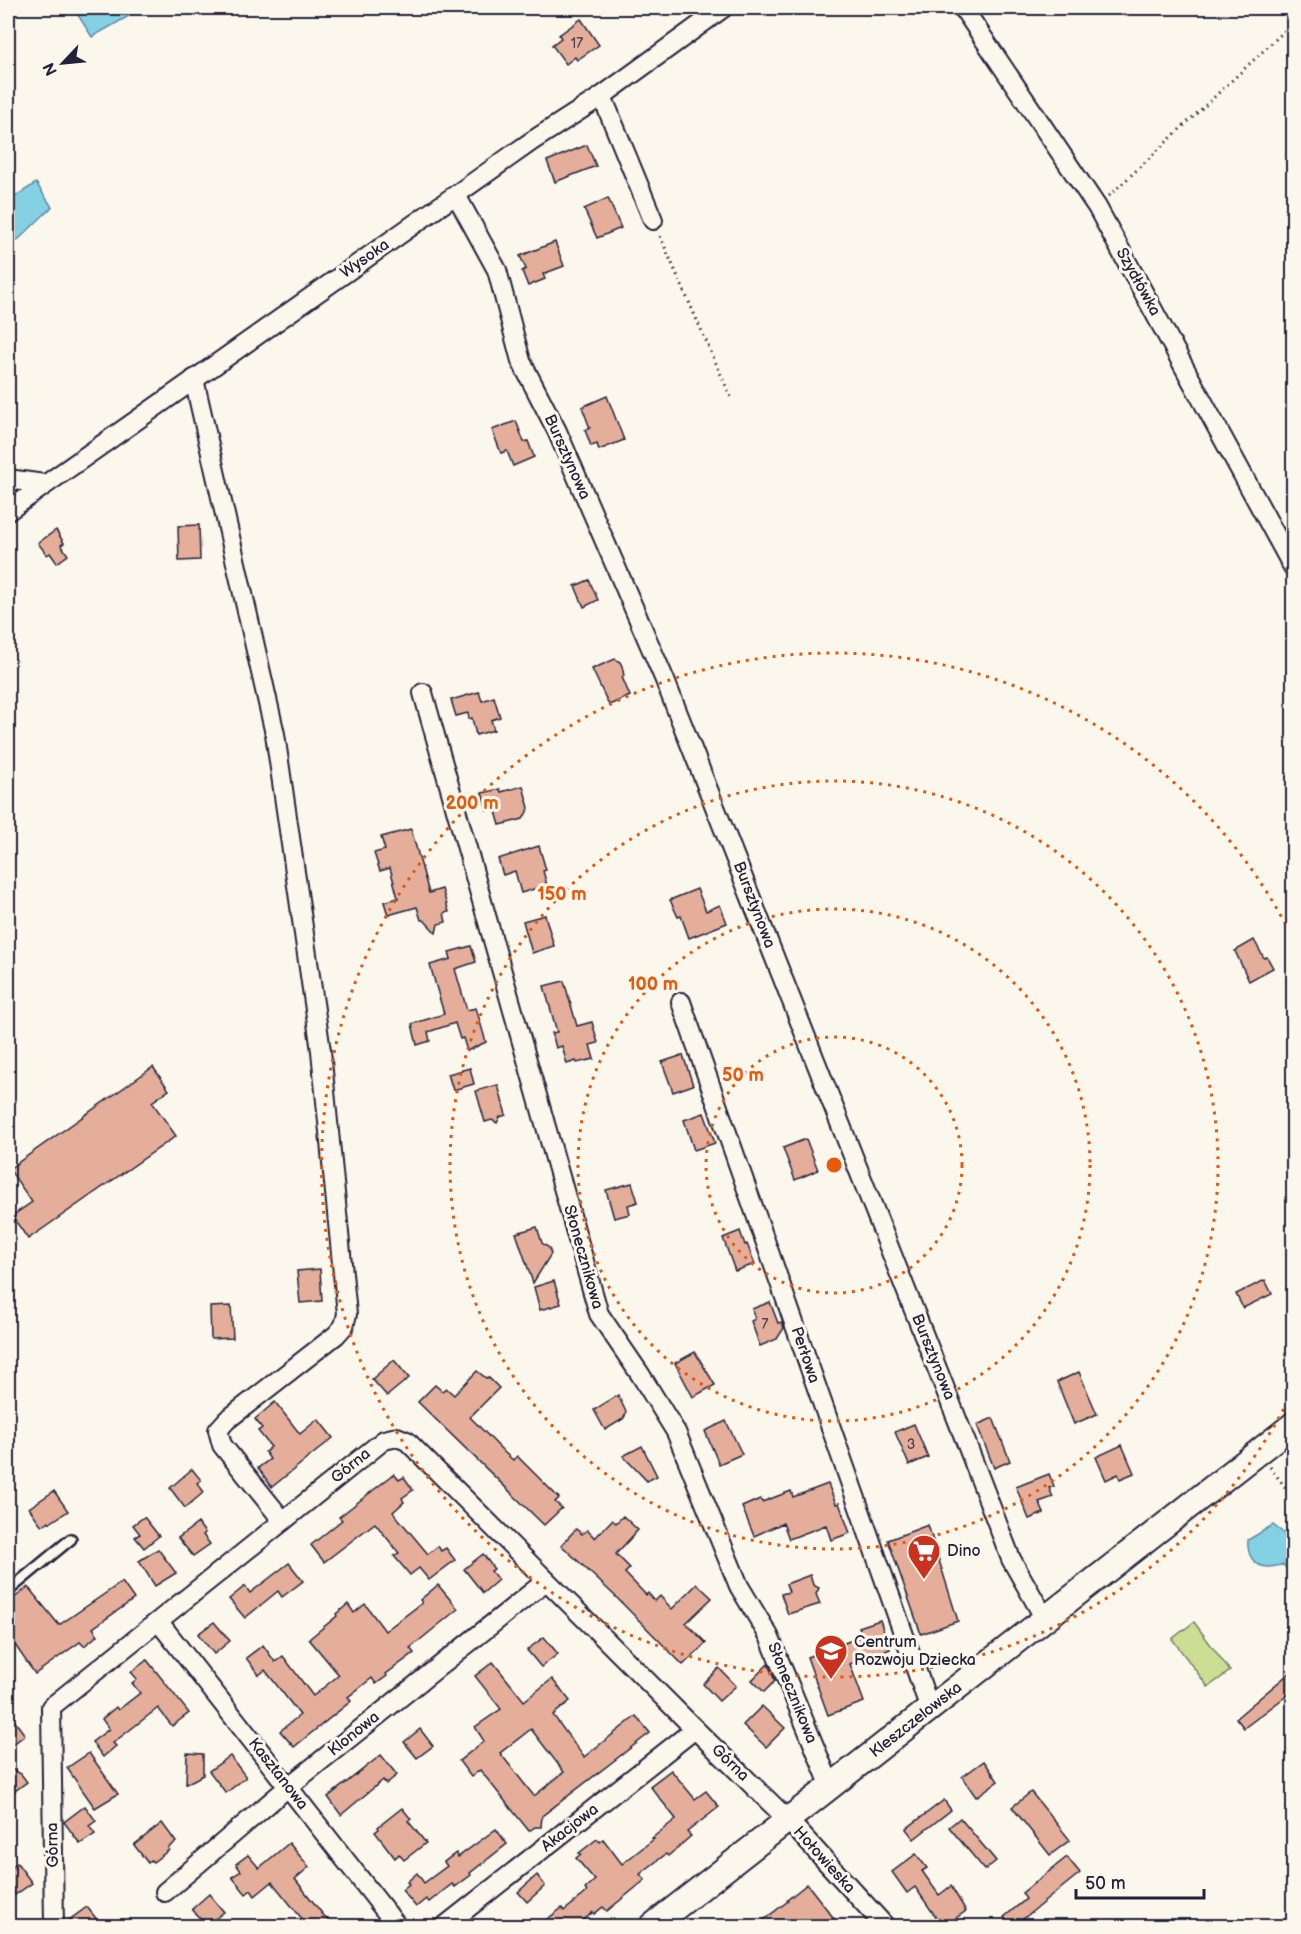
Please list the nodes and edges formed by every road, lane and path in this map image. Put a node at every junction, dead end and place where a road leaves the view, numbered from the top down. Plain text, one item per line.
1 (723, 8) edge
2 (963, 8) edge
3 (1293, 22) edge
4 (602, 96) junction
5 (456, 195) junction
6 (1097, 207) junction
7 (653, 220) joint
8 (194, 379) junction
9 (732, 400) dead end
10 (8, 478) edge
11 (44, 484) junction
12 (8, 511) edge
13 (1293, 569) edge
14 (423, 693) dead end
15 (681, 1002) dead end
16 (1293, 1424) edge
17 (1258, 1451) junction
18 (1293, 1499) edge
19 (283, 1521) junction
20 (71, 1539) dead end
21 (546, 1581) junction
22 (8, 1591) edge
23 (1045, 1618) junction
24 (159, 1622) junction
25 (930, 1709) junction
26 (695, 1729) junction
27 (288, 1787) junction
28 (831, 1787) junction
29 (789, 1820) junction
30 (165, 1892) dead end
31 (54, 1926) edge
32 (397, 1926) edge
33 (445, 1926) edge
34 (652, 1926) edge
35 (883, 1926) edge

1 - 4 street, Wysoka
2 - 6 street, Szydłówka
3 - 6 path
4 - 5 street, Wysoka
4 - 7 street
5 - 8 street, Wysoka
5 - 23 street, Bursztynowa
6 - 13 street, Szydłówka
7 - 9 path
8 - 11 street, Wysoka
8 - 19 street
10 - 11 street
11 - 12 street, Wysoka
14 - 28 street, Słonecznikowa
15 - 25 street, Perłowa
16 - 17 main road, Kleszczelowska
17 - 18 path
17 - 23 main road, Kleszczelowska
19 - 21 street, Górna
19 - 24 street, Górna
20 - 22 lane
21 - 26 street, Górna
21 - 27 street, Klonowa
23 - 25 main road, Kleszczelowska
24 - 27 street, Kasztanowa
24 - 31 street, Górna
25 - 28 main road, Kleszczelowska
26 - 29 street, Górna
26 - 33 street, Akacjowa
27 - 30 street, Klonowa
27 - 32 street, Kasztanowa
28 - 29 main road, Kleszczelowska
29 - 34 main road, Kleszczelowska
29 - 35 street, Hołowieska

